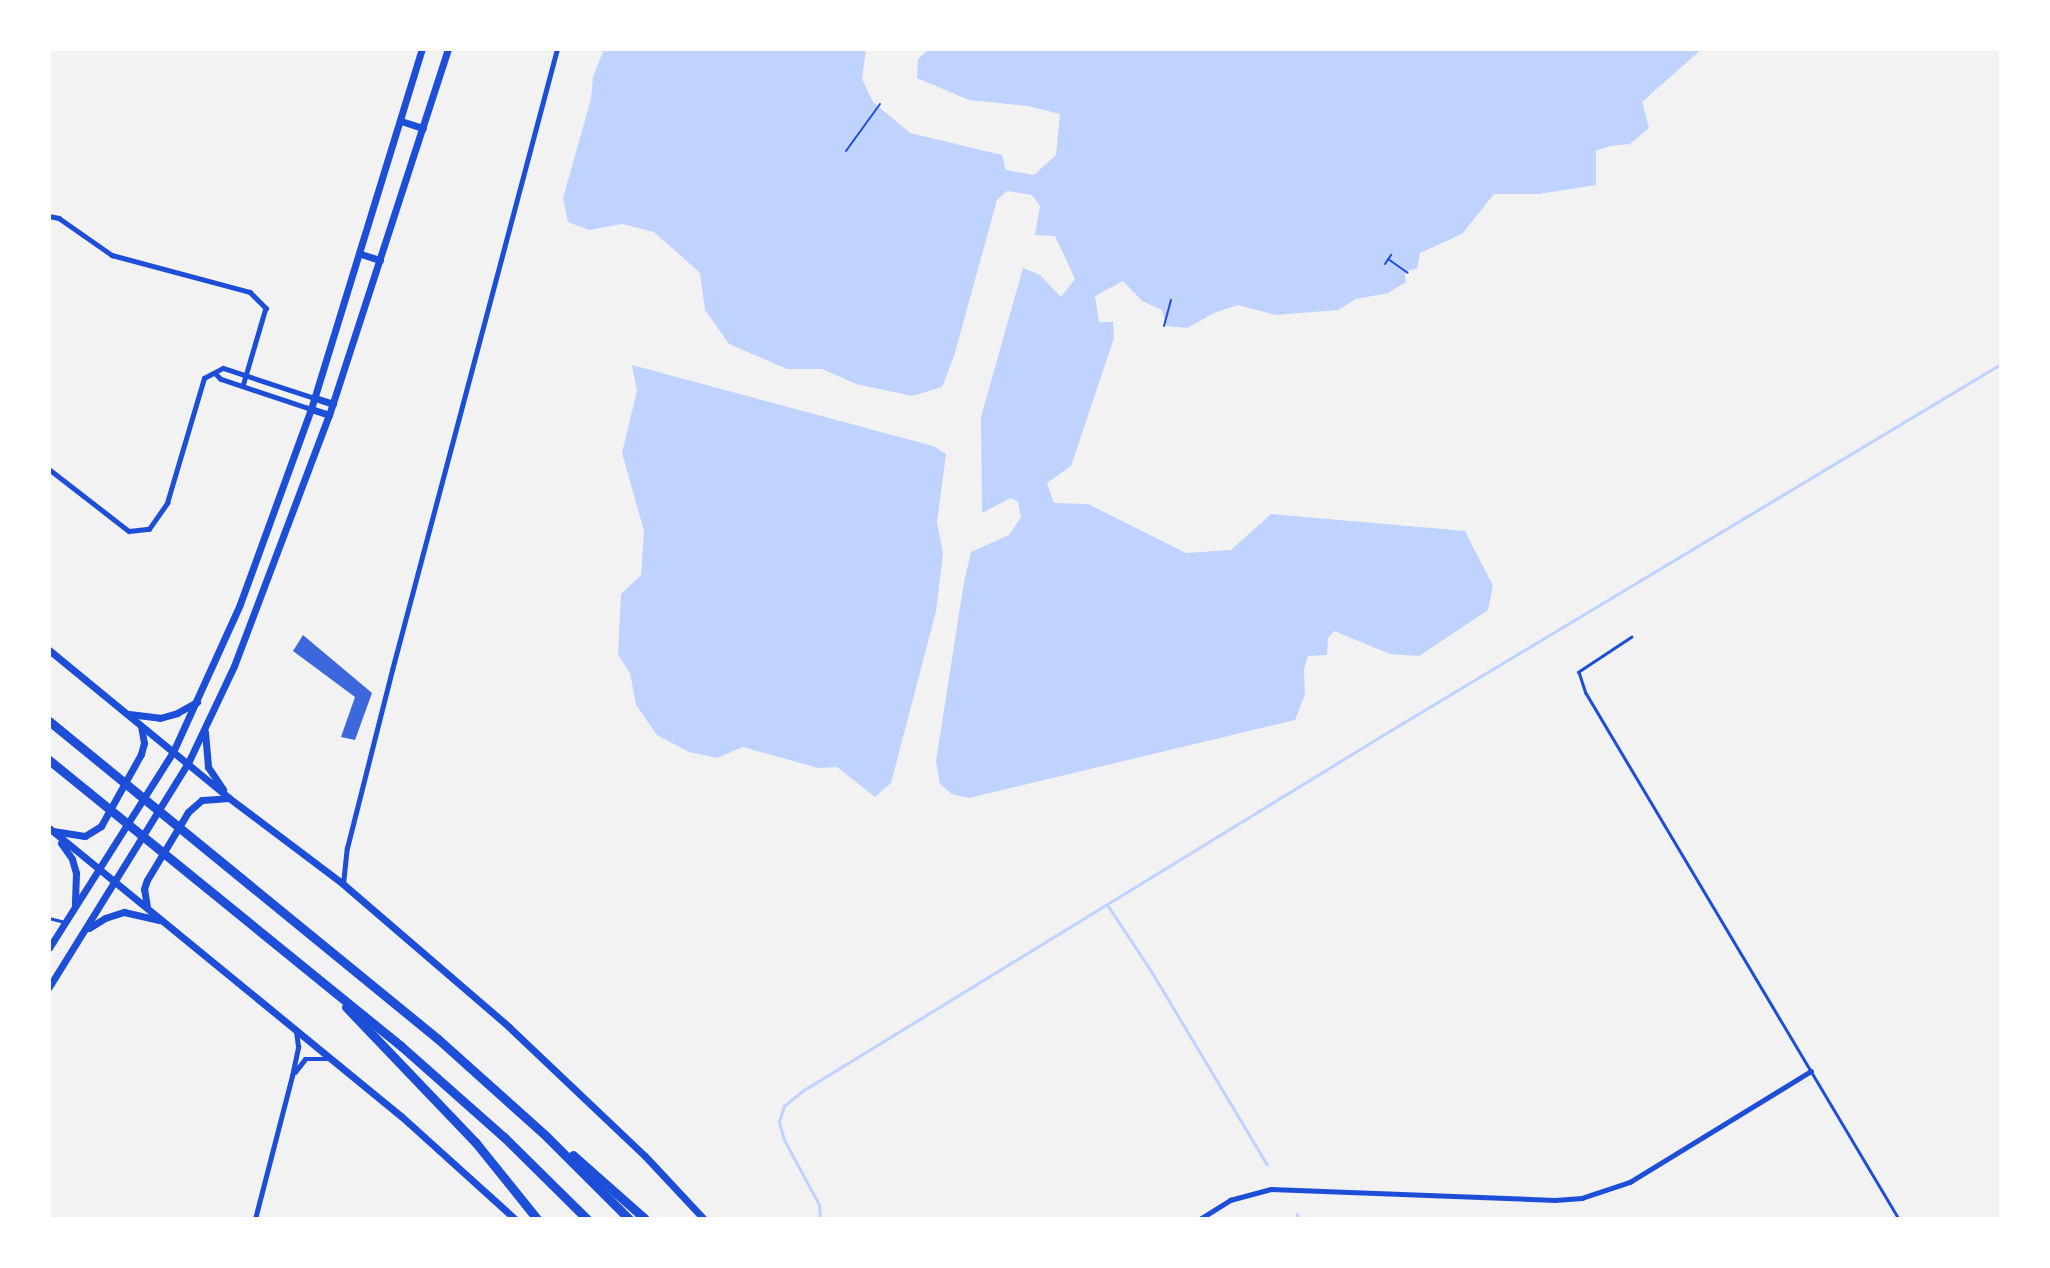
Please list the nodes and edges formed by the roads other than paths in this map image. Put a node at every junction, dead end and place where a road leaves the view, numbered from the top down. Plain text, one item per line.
1 (422, 49) edge
2 (448, 49) edge
3 (557, 49) edge
4 (401, 121) junction
5 (422, 128) junction
6 (49, 216) edge
7 (361, 254) junction
8 (380, 260) junction
9 (215, 373) junction
10 (246, 375) junction
11 (243, 386) junction
12 (315, 398) junction
13 (333, 404) junction
14 (311, 409) junction
15 (329, 415) junction
16 (49, 470) edge
17 (240, 604) junction
18 (257, 611) junction
19 (1632, 637) dead end
20 (49, 650) edge
21 (198, 701) junction
22 (128, 714) junction
23 (49, 721) edge
24 (141, 725) junction
25 (205, 728) junction
26 (173, 752) junction
27 (49, 760) edge
28 (188, 763) junction
29 (229, 798) junction
30 (51, 830) edge
31 (98, 870) junction
32 (116, 883) junction
33 (343, 884) junction
34 (147, 907) junction
35 (74, 908) junction
36 (49, 918) edge
37 (65, 922) junction
38 (166, 923) junction
39 (85, 931) junction
40 (49, 948) edge
41 (314, 974) junction
42 (49, 988) edge
43 (296, 1031) junction
44 (332, 1060) junction
45 (1811, 1071) junction
46 (292, 1076) junction
47 (491, 1085) junction
48 (255, 1219) edge
49 (514, 1219) edge
50 (537, 1219) edge
51 (587, 1219) edge
52 (629, 1219) edge
53 (645, 1219) edge
54 (704, 1219) edge
55 (1199, 1219) edge
56 (1899, 1219) edge

1 - 4 main road
2 - 5 main road
3 - 33 street
4 - 5 main road
4 - 7 main road
5 - 8 main road
6 - 10 street
7 - 8 main road
7 - 12 main road
8 - 13 main road
9 - 10 street
9 - 11 street
9 - 16 street
10 - 11 street
10 - 12 street
11 - 14 street
12 - 13 main road
12 - 14 main road
13 - 15 main road
14 - 15 main road
14 - 17 main road
15 - 18 main road
17 - 18 main road
17 - 21 main road
18 - 25 main road
19 - 45 lane
20 - 22 main road
21 - 22 main road
21 - 26 main road
22 - 24 main road
23 - 47 highway
24 - 26 main road
24 - 30 main road
25 - 28 main road
25 - 29 main road
26 - 28 main road
26 - 31 main road
27 - 41 highway
28 - 29 main road
28 - 32 main road
29 - 33 main road
29 - 34 main road
30 - 31 main road
30 - 35 main road
31 - 32 main road
31 - 35 main road
32 - 34 main road
32 - 39 main road
33 - 54 main road
34 - 38 main road
35 - 37 main road
36 - 37 lane
37 - 40 main road
38 - 39 main road
38 - 43 main road
39 - 42 main road
41 - 50 highway
41 - 51 highway
43 - 44 main road
43 - 46 street
44 - 46 street
44 - 49 main road
45 - 55 street
45 - 56 lane
46 - 48 street
47 - 52 highway
47 - 53 highway

